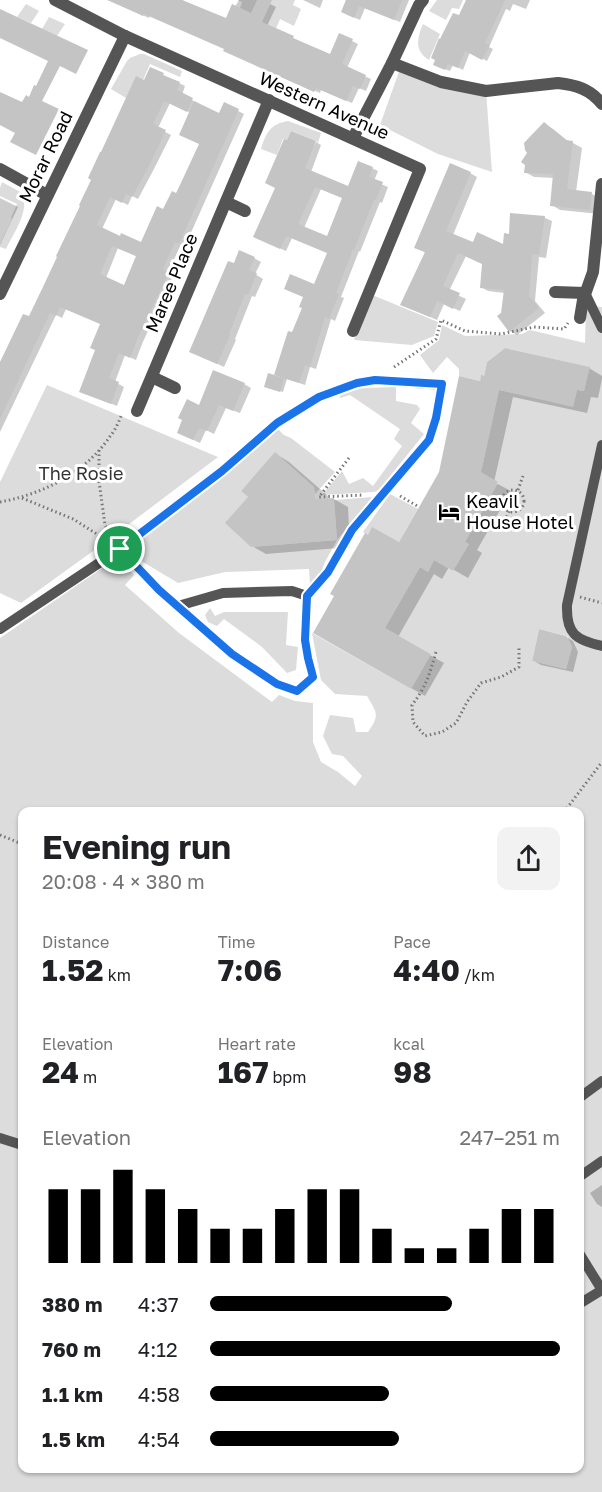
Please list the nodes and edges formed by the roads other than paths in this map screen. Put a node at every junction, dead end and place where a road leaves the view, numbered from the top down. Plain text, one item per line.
1 (55, 0) edge
2 (423, 0) edge
3 (125, 36) junction
4 (392, 63) junction
5 (269, 100) junction
6 (602, 104) edge
7 (353, 138) junction
8 (0, 169) edge
9 (602, 184) edge
10 (47, 195) junction
11 (226, 202) junction
12 (245, 211) dead end
13 (555, 292) dead end
14 (585, 293) junction
15 (0, 294) edge
16 (580, 318) road end
17 (602, 328) edge
18 (353, 331) dead end
19 (152, 377) junction
20 (175, 388) dead end
21 (137, 411) road end
22 (602, 445) edge
23 (120, 549) junction
24 (307, 596) junction
25 (178, 606) junction
26 (0, 629) edge
27 (602, 646) edge
28 (602, 1081) edge
29 (584, 1094) edge
30 (0, 1138) edge
31 (18, 1144) edge
32 (602, 1161) edge
33 (584, 1174) edge
34 (584, 1261) edge
35 (584, 1301) edge

1 - 3 street, Western Avenue
2 - 4 street
3 - 5 street, Western Avenue
3 - 10 street, Morar Road
4 - 6 street
4 - 7 street
5 - 7 street, Western Avenue
5 - 11 street, Maree Place
7 - 18 street, Western Avenue
8 - 10 street
9 - 14 street
10 - 15 street, Morar Road
11 - 12 street
11 - 19 street, Maree Place
13 - 14 street
14 - 16 street
14 - 17 lane
19 - 20 street
19 - 21 street, Maree Place
22 - 27 lane
23 - 24 lane
23 - 25 lane
23 - 26 lane
24 - 25 lane
24 - 25 lane
28 - 29 lane
30 - 31 lane
32 - 33 lane
34 - 35 lane

